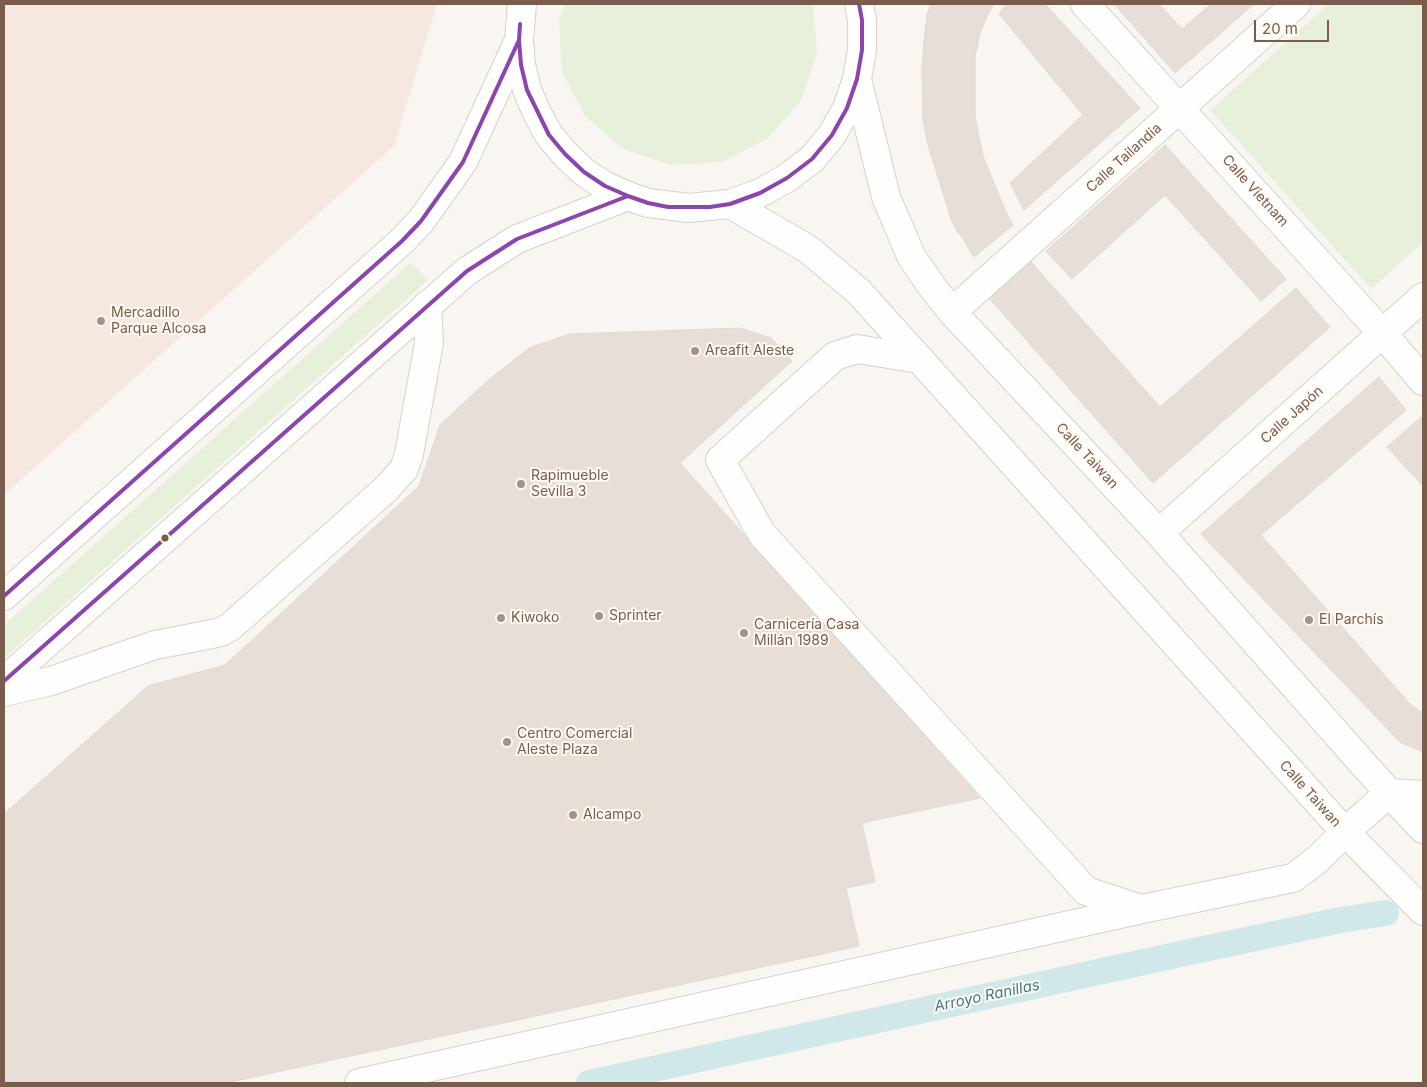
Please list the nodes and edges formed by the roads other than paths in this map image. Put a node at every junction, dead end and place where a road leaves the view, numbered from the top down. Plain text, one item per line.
1 (522, 4) edge
2 (1086, 4) edge
3 (1296, 4) edge
4 (864, 9) edge
5 (518, 40) junction
6 (857, 79) junction
7 (1180, 108) junction
8 (628, 196) junction
9 (730, 204) junction
10 (1423, 297) edge
11 (427, 305) junction
12 (952, 312) junction
13 (1384, 334) junction
14 (920, 359) junction
15 (1423, 381) edge
16 (1160, 533) junction
17 (4, 596) edge
18 (4, 681) edge
19 (4, 692) edge
20 (1389, 793) junction
21 (1423, 795) edge
22 (1423, 829) edge
23 (1345, 832) junction
24 (1142, 909) junction
25 (1423, 911) edge
26 (359, 1083) edge

1 - 5 street
2 - 7 street, Calle Vietnam
3 - 7 street, Calle Tailandia
4 - 6 street
5 - 8 street
5 - 17 street
6 - 9 street
6 - 12 street, Calle Taiwan
7 - 12 street, Calle Tailandia
7 - 13 street, Calle Vietnam
8 - 9 street
8 - 11 street
9 - 14 street, Calle Taiwan
10 - 13 street, Calle Japón
11 - 18 street
11 - 19 street
12 - 16 street, Calle Taiwan
13 - 15 street, Calle Vietnam
13 - 16 street, Calle Japón
14 - 23 street, Calle Taiwan
14 - 24 street
16 - 20 street, Calle Taiwan
20 - 21 street
20 - 22 street, Calle Taiwan
20 - 23 street
23 - 24 street
23 - 25 street, Calle Taiwan
24 - 26 street

